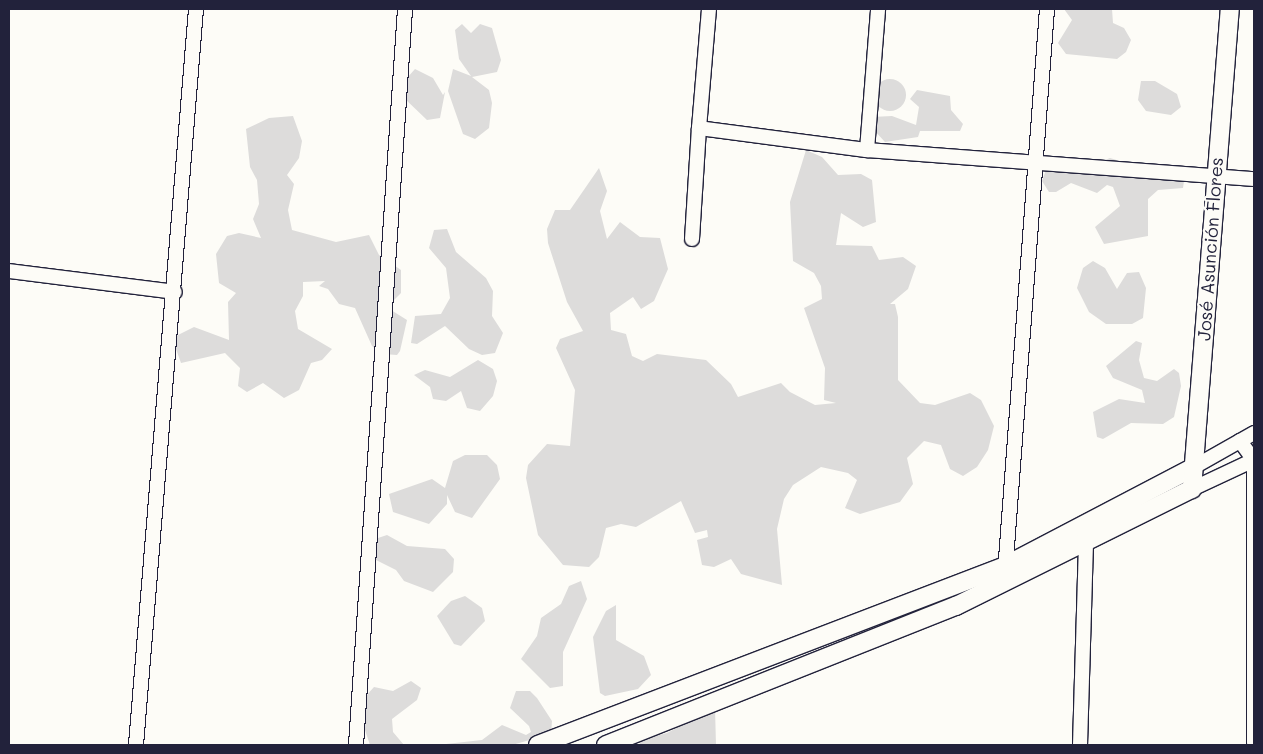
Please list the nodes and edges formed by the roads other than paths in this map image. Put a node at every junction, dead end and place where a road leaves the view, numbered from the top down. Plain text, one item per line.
1 (196, 9) edge
2 (406, 9) edge
3 (709, 9) edge
4 (878, 9) edge
5 (1047, 9) edge
6 (1230, 9) edge
7 (699, 128) junction
8 (867, 150) junction
9 (1036, 159) junction
10 (1216, 177) junction
11 (1254, 179) edge
12 (692, 239) dead end
13 (9, 272) edge
14 (175, 292) junction
15 (1254, 432) edge
16 (1240, 441) junction
17 (1254, 460) edge
18 (1194, 467) junction
19 (1192, 489) junction
20 (1086, 544) junction
21 (1005, 574) junction
22 (1254, 743) edge
23 (136, 745) edge
24 (356, 745) edge
25 (538, 745) edge
26 (606, 745) edge
27 (1080, 745) edge

1 - 14 street
2 - 24 street
3 - 7 street
4 - 8 street
5 - 9 street
6 - 10 street, José Asunción Flores
7 - 8 street
7 - 12 street
8 - 9 street
9 - 10 street
9 - 21 street
10 - 11 street
10 - 18 street, José Asunción Flores
13 - 14 street
14 - 23 street
15 - 16 street
16 - 17 street
16 - 18 street
17 - 19 street
17 - 22 street
18 - 19 street, José Asunción Flores
18 - 21 street
19 - 20 street
20 - 21 street
20 - 27 street
21 - 25 street
21 - 26 street

